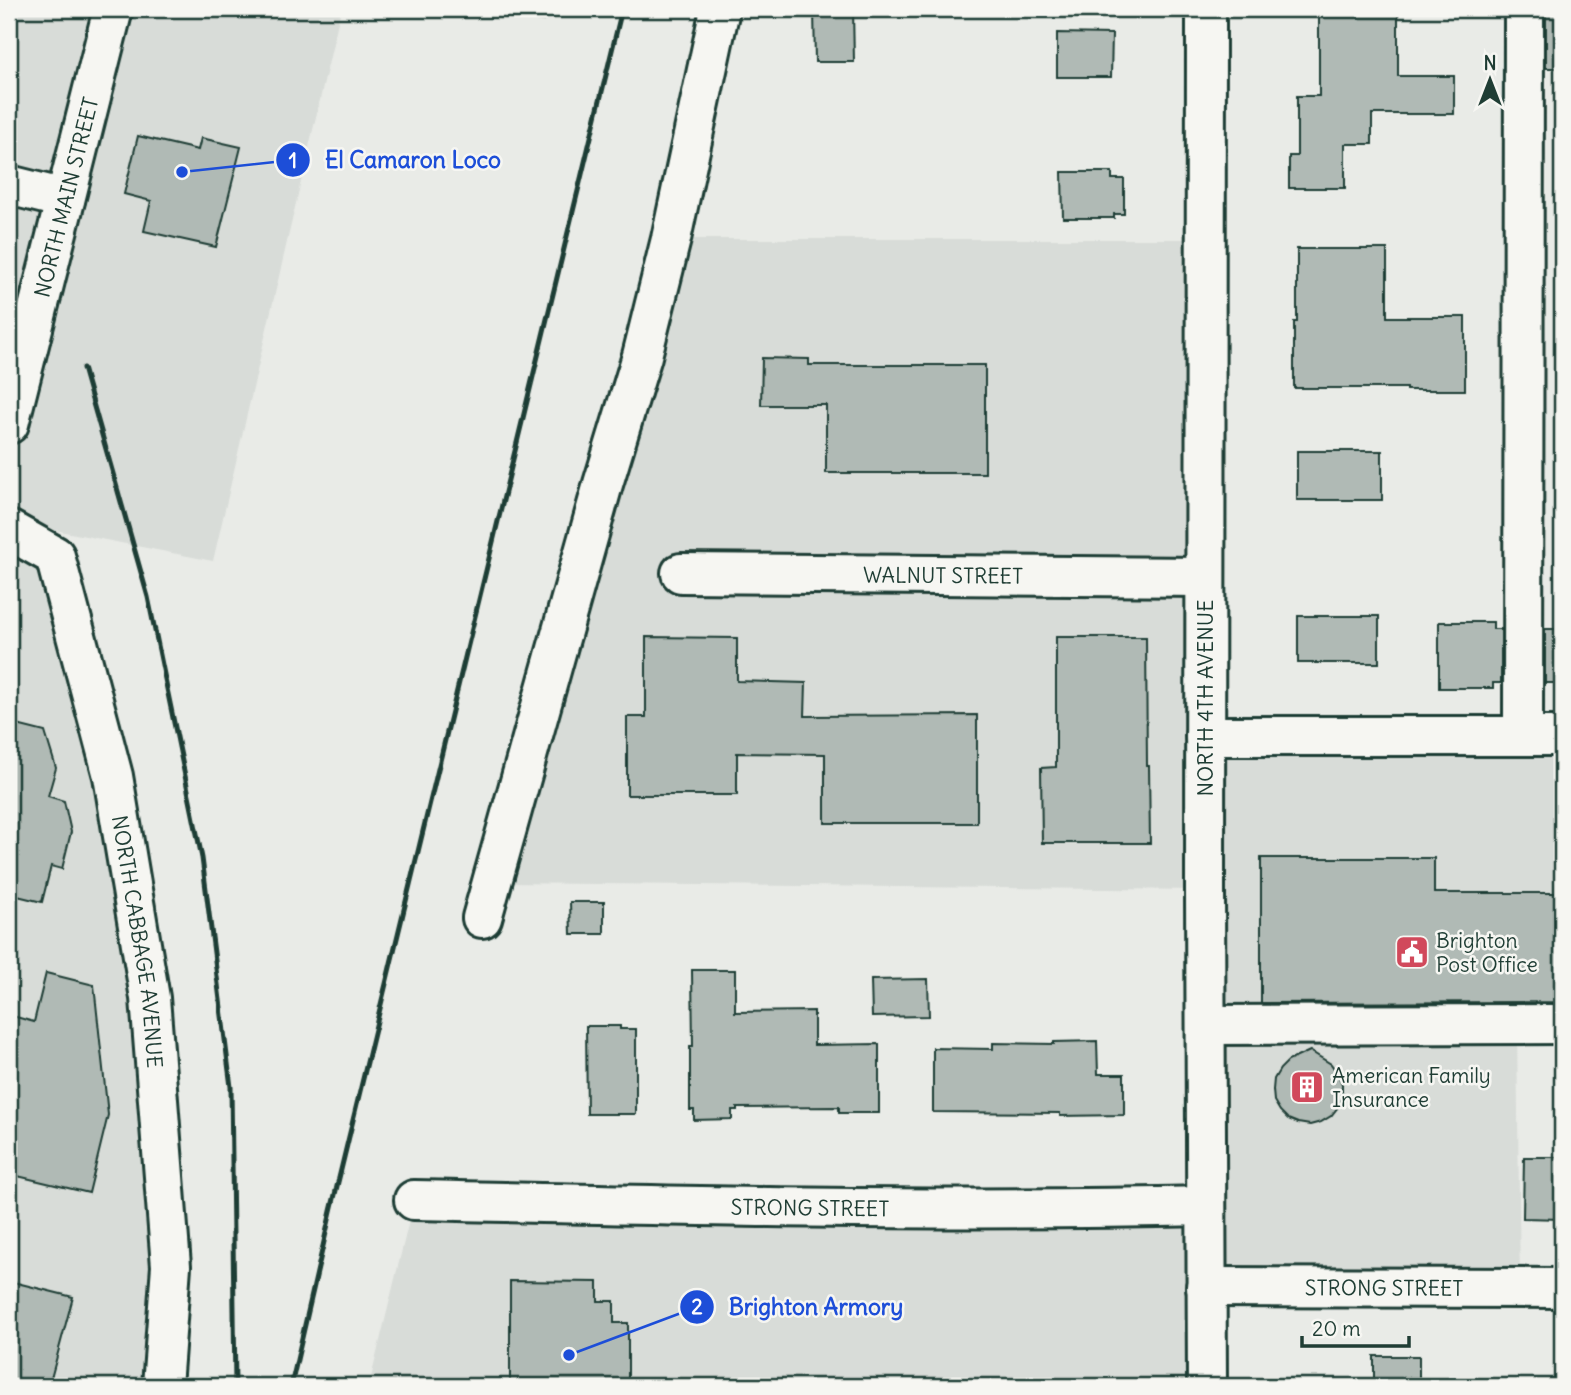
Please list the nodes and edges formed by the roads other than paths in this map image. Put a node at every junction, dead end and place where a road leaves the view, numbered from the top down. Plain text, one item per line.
1 (113, 9) edge
2 (720, 9) edge
3 (1206, 9) edge
4 (1524, 9) edge
5 (9, 185) edge
6 (65, 199) junction
7 (9, 424) edge
8 (9, 530) edge
9 (681, 573) dead end
10 (1205, 577) junction
11 (1205, 736) junction
12 (1524, 736) junction
13 (1562, 736) edge
14 (482, 918) dead end
15 (1562, 1024) edge
16 (1206, 1025) junction
17 (414, 1200) dead end
18 (1206, 1206) junction
19 (1206, 1287) junction
20 (1562, 1289) edge
21 (162, 1386) edge
22 (1207, 1386) edge

1 - 6 street, NORTH MAIN STREET
2 - 14 street
3 - 10 street, NORTH 4TH AVENUE
4 - 12 street
5 - 6 street
6 - 7 street, NORTH MAIN STREET
8 - 21 street, NORTH CABBAGE AVENUE
9 - 10 street, WALNUT STREET
10 - 11 street, NORTH 4TH AVENUE
11 - 12 street
11 - 16 street, NORTH 4TH AVENUE
12 - 13 street
15 - 16 street
16 - 18 street, NORTH 4TH AVENUE
17 - 18 street, STRONG STREET
18 - 19 street, NORTH 4TH AVENUE
19 - 20 street, STRONG STREET
19 - 22 street, NORTH 4TH AVENUE

